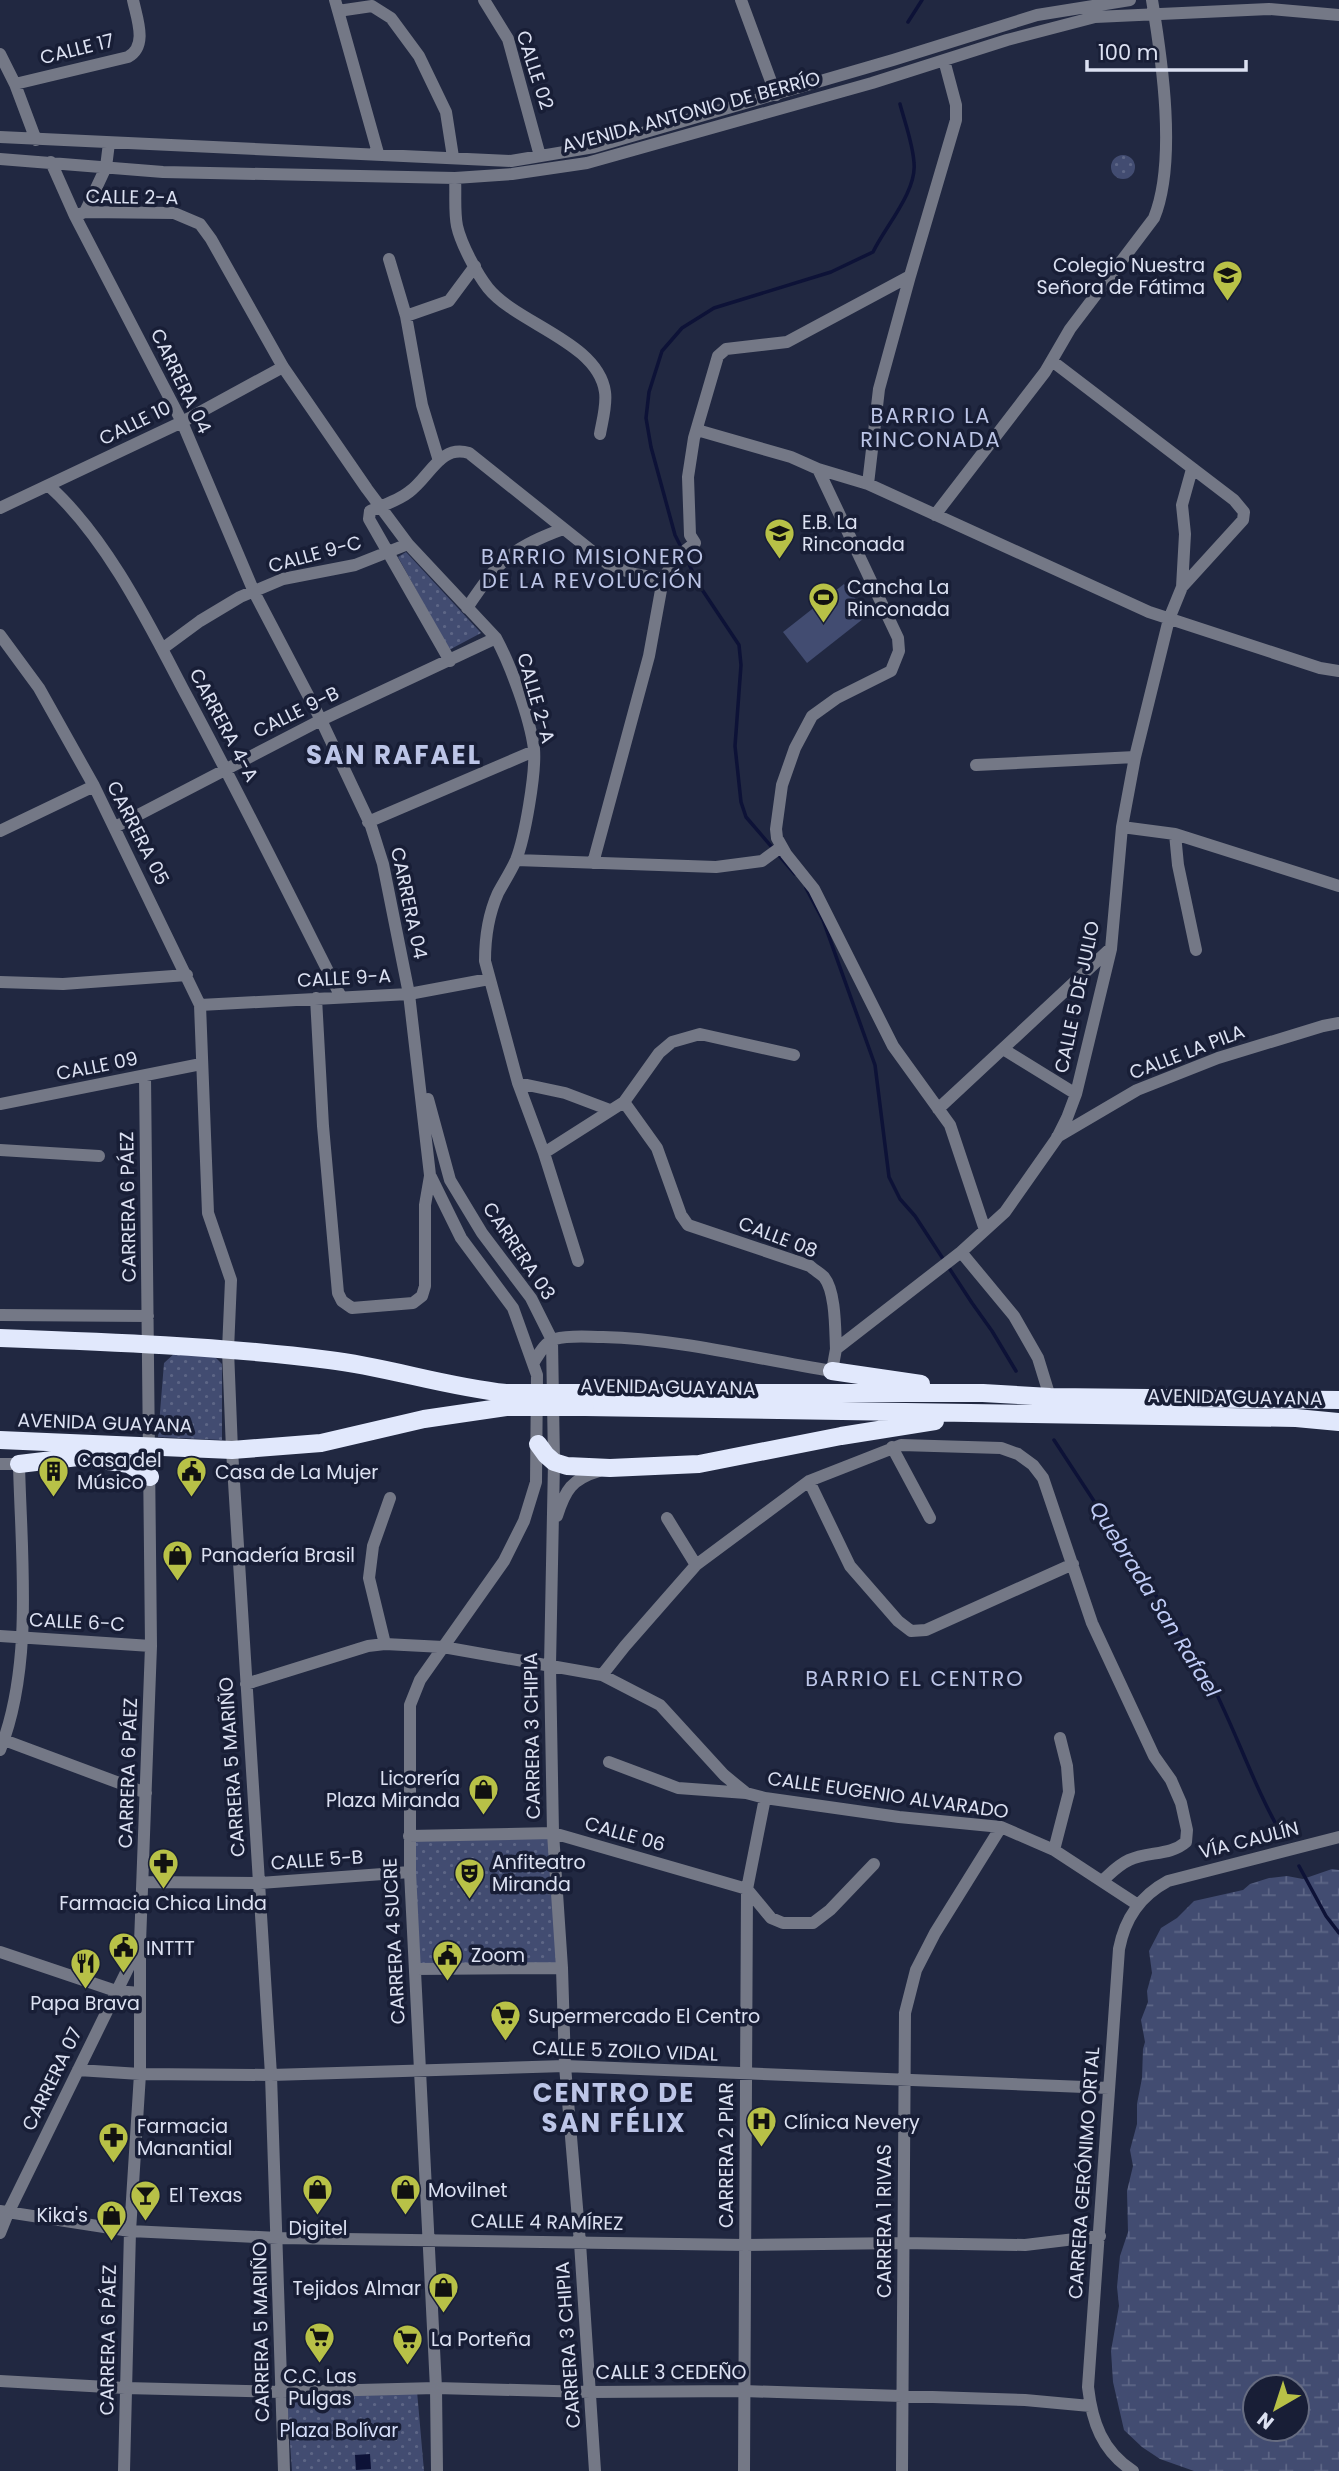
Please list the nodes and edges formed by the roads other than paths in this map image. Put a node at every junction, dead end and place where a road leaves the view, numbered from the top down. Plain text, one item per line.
1 (133, 0) edge
2 (484, 0) edge
3 (741, 0) edge
4 (1054, 0) edge
5 (1130, 0) edge
6 (1152, 0) edge
7 (1093, 2) edge
8 (336, 5) edge
9 (1154, 14) junction
10 (1037, 15) junction
11 (1339, 15) edge
12 (0, 54) edge
13 (944, 60) junction
14 (15, 85) junction
15 (776, 94) junction
16 (0, 137) edge
17 (37, 140) junction
18 (109, 143) junction
19 (378, 153) junction
20 (540, 156) junction
21 (453, 157) junction
22 (0, 159) edge
23 (51, 162) junction
24 (106, 167) junction
25 (455, 178) junction
26 (80, 214) junction
27 (389, 259) dead end
28 (475, 266) junction
29 (910, 276) junction
30 (406, 316) junction
31 (1052, 360) junction
32 (283, 367) junction
33 (182, 422) junction
34 (697, 430) junction
35 (600, 435) dead end
36 (439, 461) junction
37 (818, 469) junction
38 (1192, 469) junction
39 (868, 484) junction
40 (50, 486) junction
41 (381, 506) junction
42 (0, 509) edge
43 (935, 515) junction
44 (563, 529) junction
45 (408, 544) junction
46 (387, 553) junction
47 (663, 579) junction
48 (1182, 587) junction
49 (254, 592) junction
50 (467, 608) junction
51 (1169, 619) junction
52 (0, 635) edge
53 (496, 638) junction
54 (162, 649) junction
55 (450, 661) junction
56 (1339, 671) edge
57 (321, 720) junction
58 (534, 751) junction
59 (1135, 757) junction
60 (976, 765) dead end
61 (226, 769) junction
62 (94, 786) junction
63 (368, 822) junction
64 (115, 827) junction
65 (1122, 827) junction
66 (0, 831) edge
67 (1175, 834) junction
68 (780, 849) junction
69 (516, 860) junction
70 (593, 863) junction
71 (1339, 886) edge
72 (1111, 948) junction
73 (1196, 950) dead end
74 (187, 975) junction
75 (489, 979) junction
76 (0, 982) edge
77 (409, 994) junction
78 (341, 997) junction
79 (316, 998) junction
80 (200, 1005) junction
81 (1339, 1023) edge
82 (1003, 1049) junction
83 (793, 1055) dead end
84 (201, 1064) junction
85 (419, 1069) junction
86 (145, 1076) junction
87 (517, 1083) junction
88 (1076, 1094) junction
89 (624, 1102) junction
90 (0, 1104) edge
91 (938, 1109) junction
92 (610, 1110) junction
93 (1057, 1138) junction
94 (0, 1150) edge
95 (544, 1153) junction
96 (99, 1156) dead end
97 (430, 1175) junction
98 (985, 1230) junction
99 (957, 1255) junction
100 (578, 1261) dead end
101 (0, 1315) edge
102 (148, 1316) junction
103 (0, 1338) edge
104 (552, 1340) junction
105 (149, 1343) junction
106 (836, 1349) junction
107 (228, 1350) junction
108 (534, 1362) junction
109 (832, 1371) junction
110 (984, 1393) junction
111 (1050, 1397) junction
112 (506, 1400) junction
113 (584, 1400) junction
114 (1339, 1400) edge
115 (985, 1414) junction
116 (1339, 1422) edge
117 (0, 1440) edge
118 (45, 1442) junction
119 (538, 1444) junction
120 (116, 1446) junction
121 (150, 1446) junction
122 (892, 1447) junction
123 (232, 1450) junction
124 (80, 1457) junction
125 (555, 1462) junction
126 (0, 1464) edge
127 (19, 1464) junction
128 (610, 1468) junction
129 (150, 1477) junction
130 (810, 1481) junction
131 (390, 1498) dead end
132 (667, 1518) dead end
133 (930, 1518) dead end
134 (552, 1534) junction
135 (1073, 1564) junction
136 (696, 1565) junction
137 (0, 1636) edge
138 (22, 1638) junction
139 (384, 1644) junction
140 (151, 1646) junction
141 (443, 1647) junction
142 (550, 1666) junction
143 (602, 1675) junction
144 (246, 1684) junction
145 (1060, 1738) dead end
146 (2, 1745) edge
147 (609, 1762) dead end
148 (146, 1793) junction
149 (746, 1793) junction
150 (765, 1798) junction
151 (1001, 1827) junction
152 (553, 1833) junction
153 (409, 1836) junction
154 (1339, 1837) edge
155 (1055, 1850) junction
156 (874, 1864) dead end
157 (410, 1872) junction
158 (1102, 1881) junction
159 (1168, 1881) joint
160 (144, 1882) junction
161 (260, 1883) junction
162 (747, 1889) junction
163 (1138, 1905) junction
164 (141, 1943) junction
165 (0, 1952) edge
166 (562, 1968) junction
167 (415, 1969) junction
168 (116, 1991) junction
169 (140, 1993) junction
170 (565, 2066) junction
171 (78, 2070) junction
172 (419, 2070) junction
173 (140, 2074) junction
174 (746, 2074) junction
175 (271, 2076) junction
176 (903, 2081) junction
177 (1109, 2088) junction
178 (0, 2201) edge
179 (4, 2212) edge
180 (130, 2231) junction
181 (0, 2233) edge
182 (1100, 2236) junction
183 (278, 2238) junction
184 (429, 2239) junction
185 (580, 2242) junction
186 (903, 2243) junction
187 (745, 2245) junction
188 (0, 2381) edge
189 (125, 2388) junction
190 (436, 2388) junction
191 (744, 2391) junction
192 (281, 2392) junction
193 (590, 2392) junction
194 (903, 2397) junction
195 (1090, 2406) junction
196 (124, 2471) edge
197 (284, 2471) edge
198 (437, 2471) edge
199 (595, 2471) edge
200 (744, 2471) edge
201 (902, 2471) edge
202 (1133, 2471) edge

1 - 14 street, CALLE 17
2 - 20 street, CALLE 02
3 - 15 street
4 - 10 street
5 - 7 street, AVENIDA ANTONIO DE BERRÍO
6 - 9 street
7 - 10 street, AVENIDA ANTONIO DE BERRÍO
8 - 19 street
8 - 21 street
9 - 11 street, AVENIDA ANTONIO DE BERRÍO
9 - 13 street, AVENIDA ANTONIO DE BERRÍO
9 - 31 street
10 - 15 street, AVENIDA ANTONIO DE BERRÍO
12 - 14 street
13 - 25 street, AVENIDA ANTONIO DE BERRÍO
13 - 29 street
14 - 17 street
15 - 20 street, AVENIDA ANTONIO DE BERRÍO
16 - 17 street, AVENIDA ANTONIO DE BERRÍO
17 - 18 street, AVENIDA ANTONIO DE BERRÍO
18 - 19 street, AVENIDA ANTONIO DE BERRÍO
18 - 24 street
19 - 21 street, AVENIDA ANTONIO DE BERRÍO
20 - 21 street, AVENIDA ANTONIO DE BERRÍO
22 - 23 street, AVENIDA ANTONIO DE BERRÍO
23 - 24 street, AVENIDA ANTONIO DE BERRÍO
23 - 26 street, CARRERA 04
24 - 25 street, AVENIDA ANTONIO DE BERRÍO
24 - 26 street
25 - 28 street
26 - 32 street, CALLE 2-A
26 - 33 street, CARRERA 04
27 - 30 street
28 - 30 street
28 - 35 street
29 - 34 street
29 - 39 street
30 - 36 street
31 - 38 street
31 - 43 street
32 - 33 street, CALLE 10
32 - 41 street, CALLE 2-A
33 - 40 street, CALLE 10
33 - 49 street, CARRERA 04
34 - 37 street
34 - 47 street
36 - 41 street
36 - 44 street
37 - 39 street
37 - 68 street
38 - 48 street
38 - 48 street, CALLE 5 DE JULIO
39 - 43 street
40 - 42 street, CALLE 10
40 - 54 street, CARRERA 4-A
41 - 45 street, CALLE 2-A
41 - 46 street
43 - 51 street
44 - 47 street
44 - 50 street
45 - 46 street, CALLE 9-C
45 - 50 street, CALLE 2-A
46 - 49 street, CALLE 9-C
46 - 55 street
47 - 70 street
48 - 51 street, CALLE 5 DE JULIO
49 - 54 street, CALLE 9-C
49 - 57 street, CARRERA 04
50 - 53 street, CALLE 2-A
51 - 56 street
51 - 59 street, CALLE 5 DE JULIO
52 - 62 street, CARRERA 05
53 - 55 street, CALLE 9-B
53 - 58 street, CALLE 2-A
54 - 61 street, CARRERA 4-A
55 - 57 street, CALLE 9-B
57 - 61 street, CALLE 9-B
57 - 63 street, CARRERA 04
58 - 63 street
58 - 69 street, CALLE 2-A
59 - 60 street
59 - 65 street, CALLE 5 DE JULIO
61 - 64 street, CALLE 9-B
61 - 78 street, CARRERA 4-A
62 - 64 street, CARRERA 05
62 - 66 street
63 - 77 street, CARRERA 04
64 - 74 street, CARRERA 05
65 - 67 street
65 - 72 street, CALLE 5 DE JULIO
67 - 71 street
67 - 73 street
68 - 70 street
68 - 91 street
69 - 70 street
69 - 75 street, CALLE 2-A
72 - 82 street
72 - 88 street, CALLE 5 DE JULIO
74 - 76 street
74 - 80 street, CARRERA 05
75 - 77 street, CALLE 9-A
75 - 87 street, CALLE 2-A
77 - 78 street, CALLE 9-A
77 - 85 street, CARRERA 04
78 - 79 street, CALLE 9-A
79 - 80 street, CALLE 9-A
79 - 97 street
80 - 84 street, CARRERA 05
81 - 93 street, CALLE LA PILA
82 - 88 street
82 - 91 street
83 - 89 street
84 - 86 street, CALLE 09
84 - 107 street, CARRERA 5 MARIÑO
85 - 97 street, CARRERA 04
85 - 104 street, CARRERA 03
86 - 90 street, CALLE 09
86 - 102 street, CARRERA 6 PÁEZ
87 - 92 street
87 - 95 street, CALLE 2-A
88 - 93 street, CALLE 5 DE JULIO
89 - 92 street
89 - 106 street, CALLE 08
91 - 98 street
92 - 95 street
93 - 98 street, CALLE 5 DE JULIO
94 - 96 street
95 - 100 street, CALLE 2-A
97 - 108 street, CARRERA 04
98 - 99 street, CALLE 5 DE JULIO
99 - 106 street, CALLE 5 DE JULIO
99 - 111 street
101 - 102 street
102 - 105 street, CARRERA 6 PÁEZ
103 - 105 highway, AVENIDA GUAYANA
104 - 108 street
104 - 109 street
104 - 125 street, CARRERA 03
105 - 107 highway, AVENIDA GUAYANA
105 - 121 street, CARRERA 6 PÁEZ
106 - 109 street
107 - 112 highway, AVENIDA GUAYANA
107 - 123 street, CARRERA 5 MARIÑO
108 - 119 street, CARRERA 04
109 - 110 highway
110 - 111 highway, AVENIDA GUAYANA
110 - 113 highway, AVENIDA GUAYANA
111 - 114 highway, AVENIDA GUAYANA
112 - 113 highway, AVENIDA GUAYANA, bridge
112 - 123 highway, AVENIDA GUAYANA
113 - 115 highway, AVENIDA GUAYANA
115 - 116 highway, AVENIDA GUAYANA
115 - 128 highway
117 - 118 highway, AVENIDA GUAYANA
118 - 120 highway, AVENIDA GUAYANA
118 - 124 highway
119 - 125 highway
119 - 141 street, CARRERA 4 SUCRE
120 - 121 highway, AVENIDA GUAYANA
120 - 124 highway
121 - 123 highway, AVENIDA GUAYANA
121 - 129 street, CARRERA 6 PÁEZ
122 - 130 street
122 - 133 street
122 - 135 street
123 - 144 street, CARRERA 5 MARIÑO
124 - 127 highway
124 - 129 highway
125 - 128 highway
125 - 134 street, CARRERA 3 CHIPIA
126 - 127 street
127 - 138 street
128 - 134 street
129 - 140 street, CARRERA 6 PÁEZ
130 - 135 street
130 - 136 street
131 - 139 street
132 - 136 street
134 - 142 street, CARRERA 3 CHIPIA
135 - 158 street
136 - 143 street
137 - 138 street, CALLE 6-C
138 - 140 street, CALLE 6-C
138 - 146 street
139 - 141 street, CALLE EUGENIO ALVARADO
139 - 144 street, CALLE EUGENIO ALVARADO
140 - 148 street, CARRERA 6 PÁEZ
141 - 142 street, CALLE EUGENIO ALVARADO
141 - 153 street, CARRERA 4 SUCRE
142 - 143 street, CALLE EUGENIO ALVARADO
142 - 152 street, CARRERA 3 CHIPIA
143 - 149 street, CALLE EUGENIO ALVARADO
144 - 161 street, CARRERA 5 MARIÑO
145 - 155 street
146 - 148 street
147 - 149 street
148 - 160 street, CARRERA 6 PÁEZ
149 - 150 street, CALLE EUGENIO ALVARADO
150 - 151 street, CALLE EUGENIO ALVARADO
150 - 162 street, CARRERA 2 PIAR
151 - 155 street, CALLE EUGENIO ALVARADO
151 - 176 street, CARRERA 1 RIVAS
152 - 153 street, CALLE 06
152 - 162 street, CALLE 06
152 - 166 street, CARRERA 3 CHIPIA
153 - 157 street, CARRERA 4 SUCRE
154 - 159 street, VÍA CAULÍN
155 - 158 street, CALLE EUGENIO ALVARADO
156 - 162 street
157 - 161 street, CALLE 5-B
157 - 167 street, CARRERA 4 SUCRE
158 - 163 street, CALLE EUGENIO ALVARADO
159 - 163 street, CARRERA GERÓNIMO ORTAL
160 - 161 street, CALLE 5-B
160 - 164 street, CARRERA 6 PÁEZ
161 - 175 street, CARRERA 5 MARIÑO
162 - 174 street, CARRERA 2 PIAR
163 - 177 street, CARRERA GERÓNIMO ORTAL
164 - 168 street, CARRERA 07
164 - 169 street, CARRERA 6 PÁEZ
165 - 168 street
166 - 167 street
166 - 170 street, CARRERA 3 CHIPIA
167 - 172 street, CARRERA 4 SUCRE
168 - 169 street
168 - 171 street, CARRERA 07
169 - 173 street, CARRERA 6 PÁEZ
170 - 172 street, CALLE 5 ZOILO VIDAL
170 - 174 street, CALLE 5 ZOILO VIDAL
170 - 185 street, CARRERA 3 CHIPIA
171 - 173 street, CALLE 5 ZOILO VIDAL
171 - 179 street, CARRERA 07
172 - 175 street, CALLE 5 ZOILO VIDAL
172 - 184 street, CARRERA 4 SUCRE
173 - 175 street, CALLE 5 ZOILO VIDAL
173 - 180 street, CARRERA 6 PÁEZ
174 - 176 street, CALLE 5 ZOILO VIDAL
174 - 187 street, CARRERA 2 PIAR
175 - 183 street, CARRERA 5 MARIÑO
176 - 177 street, CALLE 5 ZOILO VIDAL
176 - 186 street, CARRERA 1 RIVAS
177 - 182 street, CARRERA GERÓNIMO ORTAL
178 - 179 street
179 - 180 street, CALLE 4 RAMÍREZ
179 - 181 street, CARRERA 07
180 - 183 street, CALLE 4 RAMÍREZ
180 - 189 street, CARRERA 6 PÁEZ
182 - 186 street, CALLE 4 RAMÍREZ
182 - 195 street, CARRERA GERÓNIMO ORTAL
183 - 184 street, CALLE 4 RAMÍREZ
183 - 192 street, CARRERA 5 MARIÑO
184 - 185 street, CALLE 4 RAMÍREZ
184 - 190 street, CARRERA 4 SUCRE
185 - 187 street, CALLE 4 RAMÍREZ
185 - 193 street, CARRERA 3 CHIPIA
186 - 187 street, CALLE 4 RAMÍREZ
186 - 194 street, CARRERA 1 RIVAS
187 - 191 street, CARRERA 2 PIAR
188 - 189 street, CALLE 3 CEDEÑO
189 - 192 street, CALLE 3 CEDEÑO
189 - 196 street, CARRERA 6 PÁEZ
190 - 192 street, CALLE 3 CEDEÑO
190 - 193 street, CALLE 3 CEDEÑO
190 - 198 street, CARRERA 4 SUCRE
191 - 193 street, CALLE 3 CEDEÑO
191 - 194 street, CALLE 3 CEDEÑO
191 - 200 street, CARRERA 2 PIAR
192 - 197 street, CARRERA 5 MARIÑO
193 - 199 street, CARRERA 3 CHIPIA
194 - 195 street, CALLE 3 CEDEÑO
194 - 201 street, CARRERA 1 RIVAS
195 - 202 street, CARRERA GERÓNIMO ORTAL

